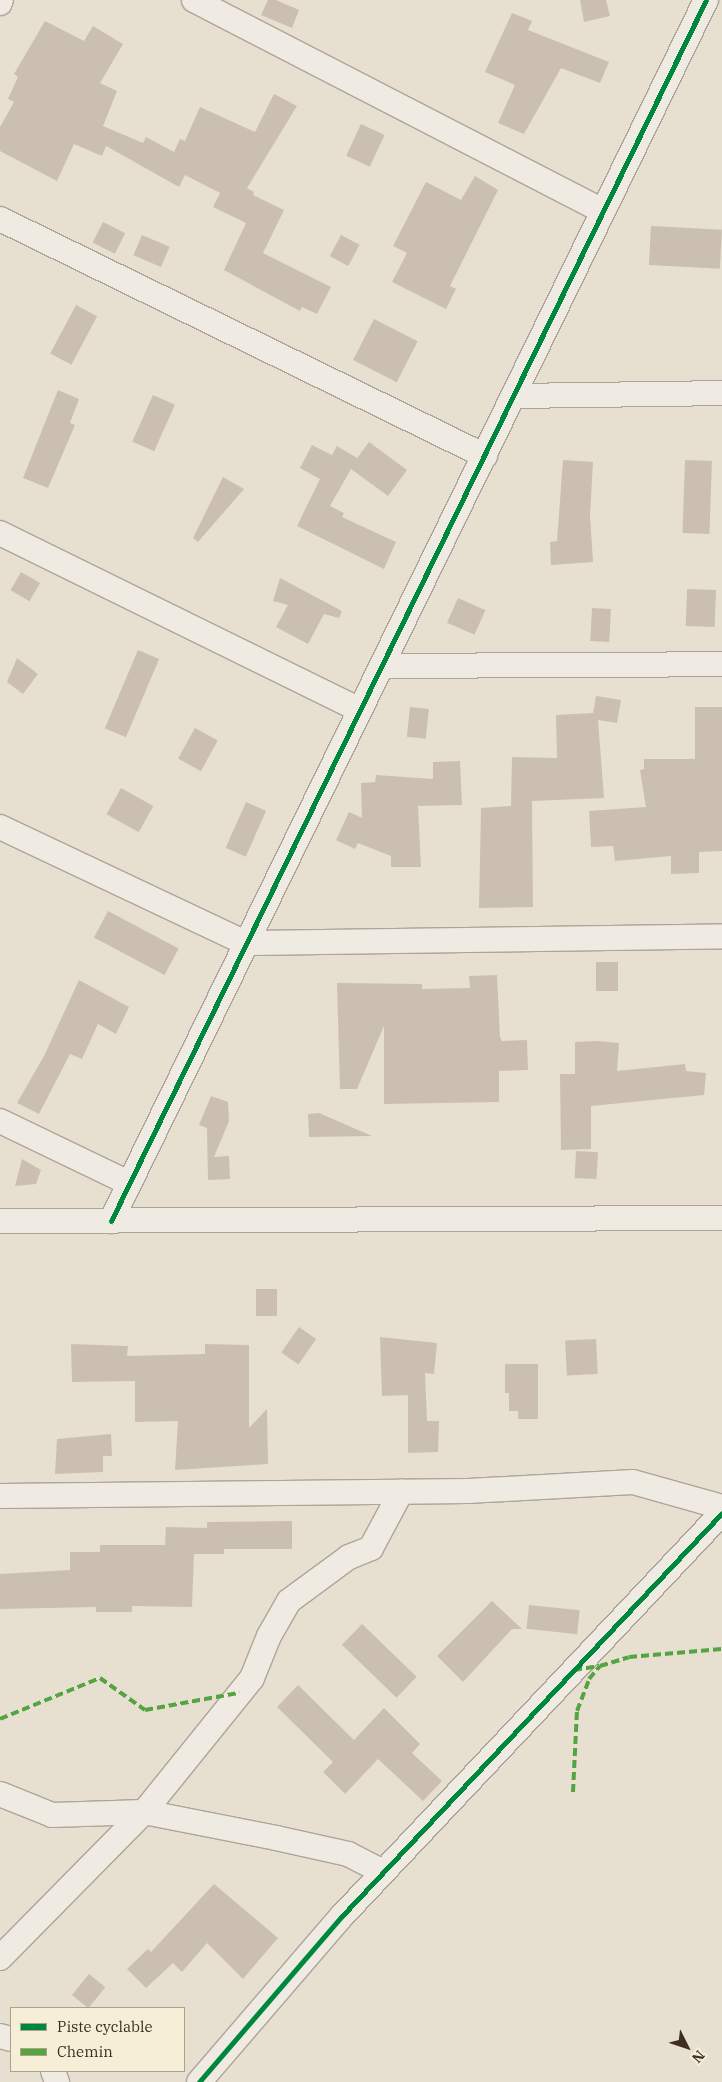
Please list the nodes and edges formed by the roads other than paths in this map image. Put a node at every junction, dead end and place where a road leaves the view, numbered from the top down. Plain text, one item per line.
1 (194, 0) edge
2 (706, 0) edge
3 (603, 211) junction
4 (0, 219) edge
5 (722, 393) edge
6 (514, 396) junction
7 (485, 456) junction
8 (0, 533) edge
9 (722, 664) edge
10 (382, 666) junction
11 (360, 710) junction
12 (0, 827) edge
13 (722, 936) edge
14 (245, 943) junction
15 (0, 1121) edge
16 (129, 1183) junction
17 (722, 1218) edge
18 (111, 1221) junction
19 (0, 1222) edge
20 (401, 1492) junction
21 (0, 1496) edge
22 (722, 1507) edge
23 (722, 1513) edge
24 (0, 1794) edge
25 (144, 1812) junction
26 (383, 1872) junction
27 (0, 1958) edge
28 (199, 2082) edge

1 - 3 street
2 - 3 street
3 - 6 street
4 - 7 street
5 - 6 street
6 - 7 street
7 - 10 street
8 - 11 street
9 - 10 street
10 - 11 street
11 - 14 street
12 - 14 street
13 - 14 street
14 - 16 street
15 - 16 street
16 - 18 street
17 - 18 street
18 - 19 street
20 - 21 street
20 - 22 street
20 - 25 street
23 - 26 street
24 - 25 street
25 - 26 street
25 - 27 street
26 - 28 street

